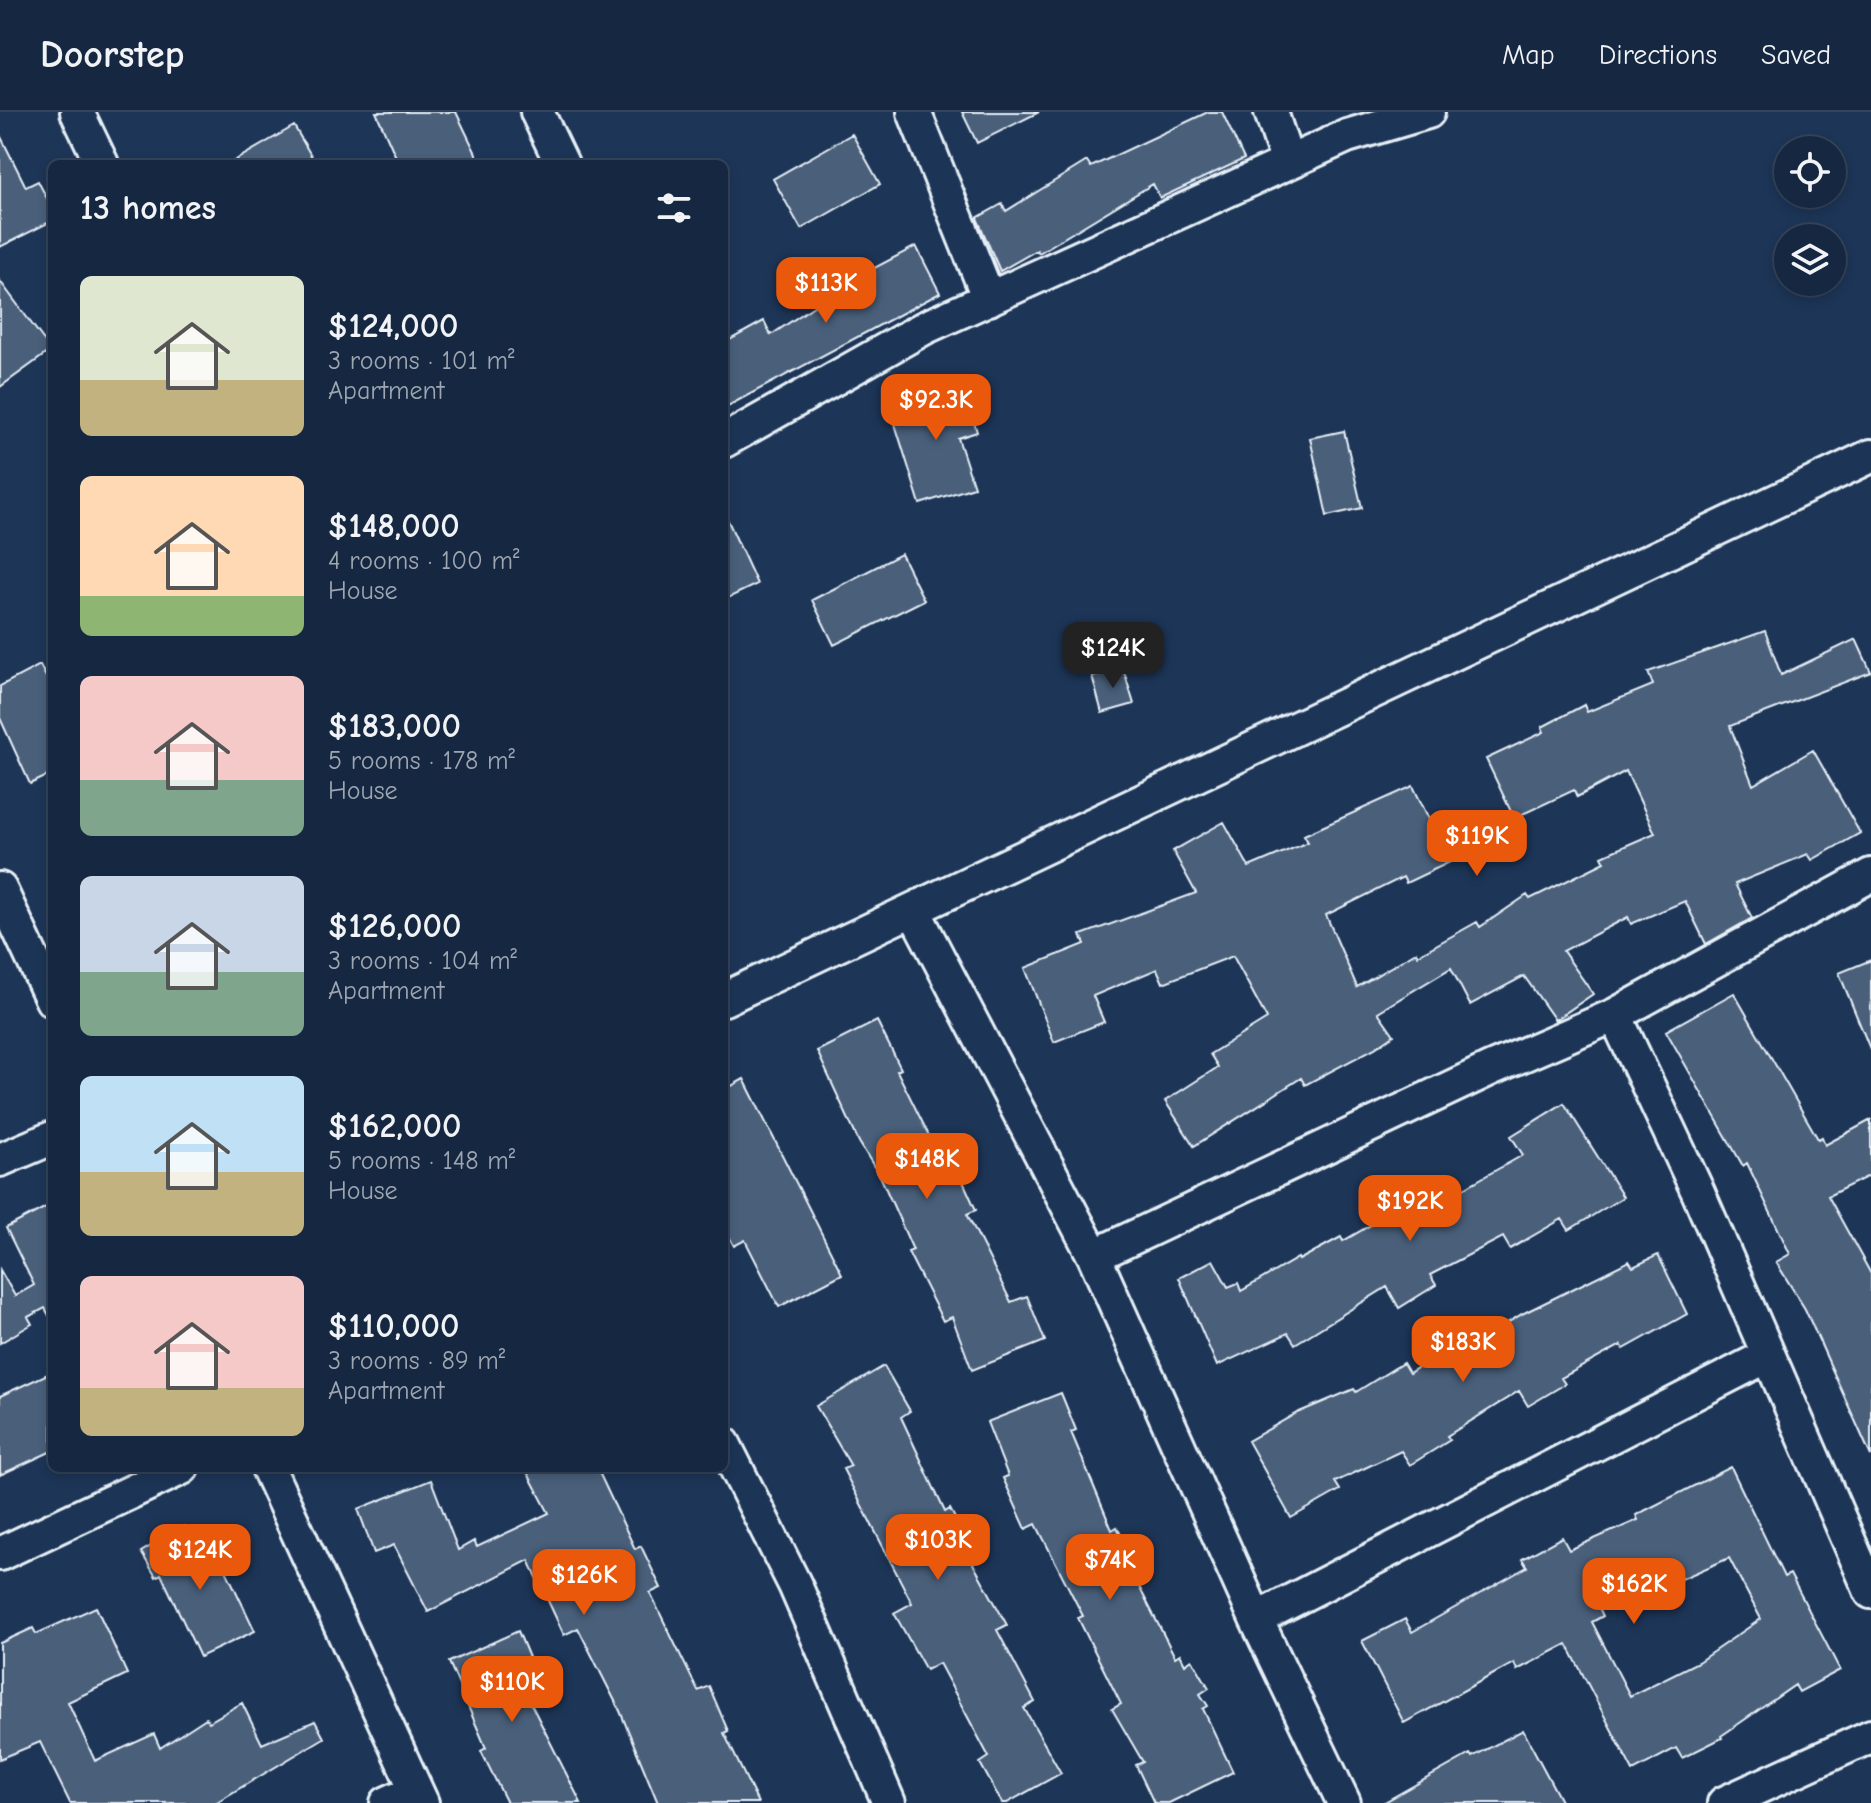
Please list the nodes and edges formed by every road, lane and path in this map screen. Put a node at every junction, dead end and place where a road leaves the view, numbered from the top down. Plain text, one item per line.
1 (77, 112) edge
2 (537, 112) edge
3 (914, 112) edge
4 (1271, 112) edge
5 (1428, 112) edge
6 (100, 160) edge
7 (560, 160) edge
8 (1288, 163) junction
9 (989, 299) junction
10 (728, 439) edge
11 (1871, 456) edge
12 (1871, 875) edge
13 (0, 889) edge
14 (914, 911) junction
15 (48, 991) edge
16 (728, 997) edge
17 (1615, 1015) junction
18 (48, 1140) edge
19 (0, 1160) edge
20 (1094, 1256) junction
21 (1767, 1356) junction
22 (728, 1452) edge
23 (174, 1472) edge
24 (270, 1472) edge
25 (0, 1554) edge
26 (1871, 1592) edge
27 (1256, 1619) junction
28 (1871, 1736) edge
29 (409, 1799) edge
30 (889, 1803) edge
31 (1344, 1803) edge
32 (1724, 1803) edge

1 - 6 street
2 - 7 street
3 - 9 street
4 - 8 street
5 - 8 street
8 - 9 street
9 - 10 street
11 - 14 street
12 - 17 street
13 - 15 street
14 - 16 street
14 - 20 street
17 - 20 street
17 - 21 street
18 - 19 street
20 - 27 street
21 - 26 street
21 - 27 street
22 - 30 street
23 - 25 street
24 - 29 street
27 - 31 street
28 - 32 street

